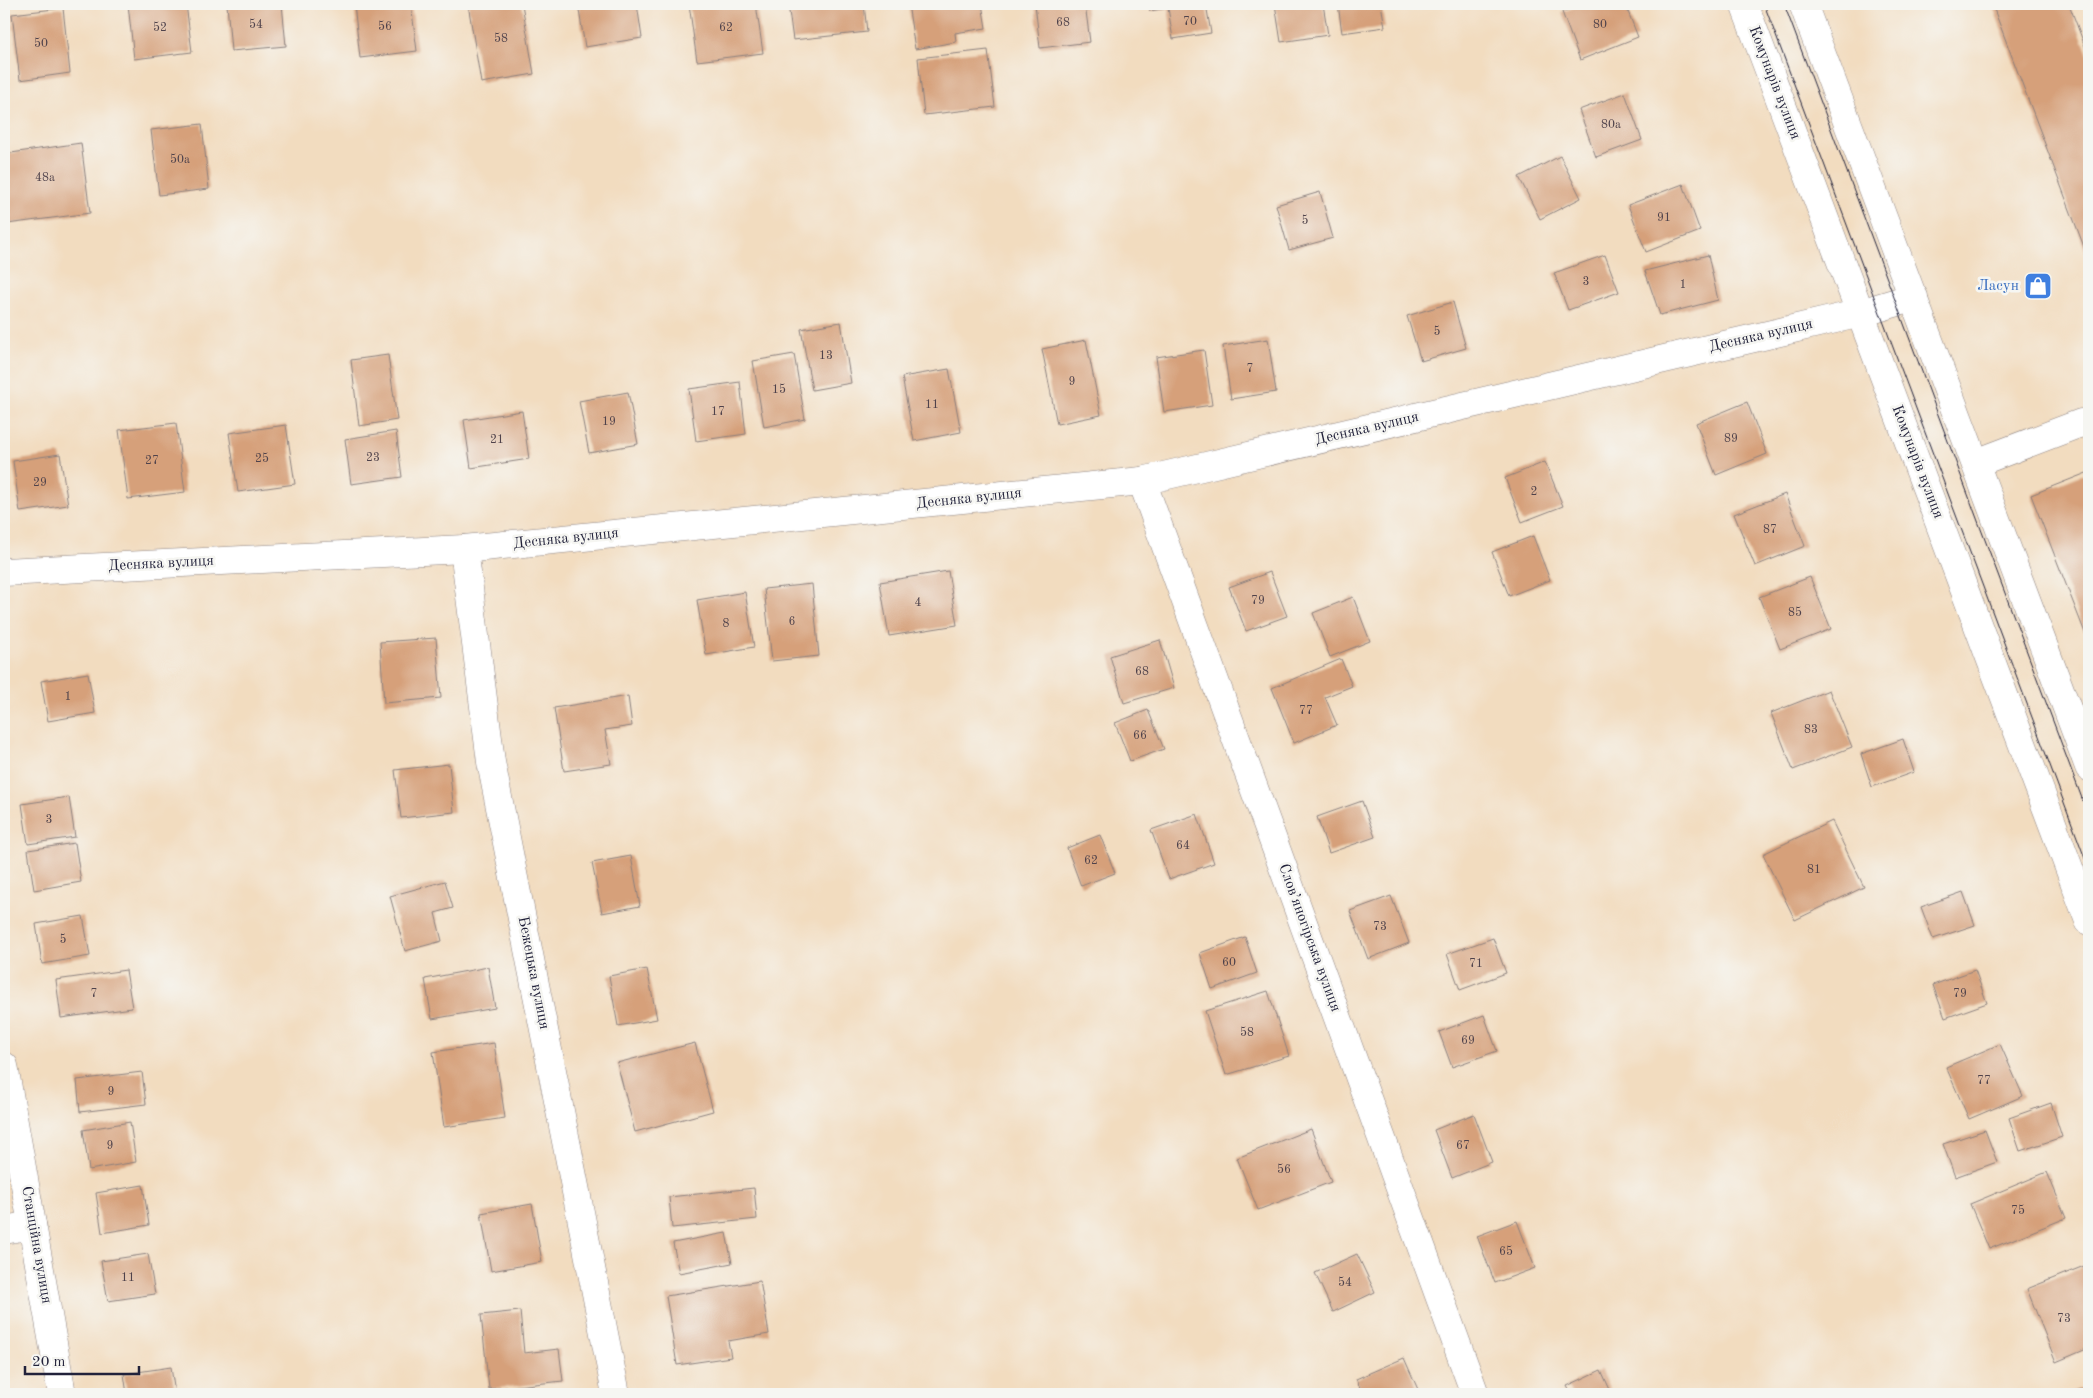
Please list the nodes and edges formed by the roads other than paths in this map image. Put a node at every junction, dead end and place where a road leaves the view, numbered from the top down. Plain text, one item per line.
1 (1744, 4) edge
2 (1803, 4) edge
3 (1914, 297) junction
4 (1861, 313) junction
5 (2089, 425) edge
6 (1976, 463) junction
7 (1142, 481) junction
8 (464, 549) junction
9 (4, 572) edge
10 (2089, 767) edge
11 (2089, 922) edge
12 (4, 1066) edge
13 (32, 1225) junction
14 (4, 1230) edge
15 (62, 1394) edge
16 (616, 1394) edge
17 (1475, 1394) edge

1 - 4 street, Комунарів вулиця
2 - 3 street
3 - 4 street, Десняка вулиця
3 - 6 street
4 - 7 street, Десняка вулиця
4 - 11 street, Комунарів вулиця
5 - 6 street
6 - 10 street
7 - 8 street, Десняка вулиця
7 - 17 street, Слов’яногірська вулиця
8 - 9 street, Десняка вулиця
8 - 16 street, Бежецька вулиця
12 - 13 street, Станційна вулиця
13 - 14 street
13 - 15 street, Станційна вулиця

